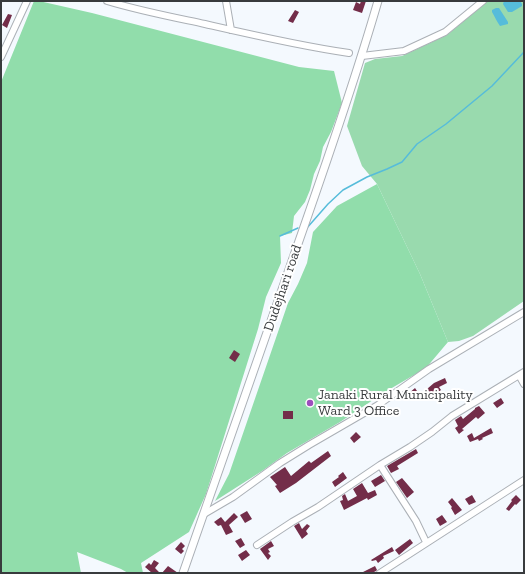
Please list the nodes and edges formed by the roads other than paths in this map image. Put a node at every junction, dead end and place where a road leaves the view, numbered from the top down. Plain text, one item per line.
1 (27, 1) edge
2 (107, 1) edge
3 (226, 1) edge
4 (378, 1) edge
5 (483, 1) edge
6 (231, 30) junction
7 (349, 53) dead end
8 (362, 56) junction
9 (1, 58) edge
10 (524, 312) edge
11 (521, 374) edge
12 (524, 384) edge
13 (380, 465) junction
14 (524, 480) edge
15 (204, 514) junction
16 (426, 542) junction
17 (257, 545) dead end
18 (183, 573) edge
19 (380, 573) edge

1 - 9 street
2 - 6 street
3 - 6 street
4 - 8 street, Dudejhari road
5 - 8 street
6 - 7 street
8 - 15 street, Dudejhari road
10 - 15 street
11 - 12 street
11 - 13 street
13 - 16 street
13 - 17 street
14 - 16 street
15 - 18 street, Dudejhari road
16 - 19 street

